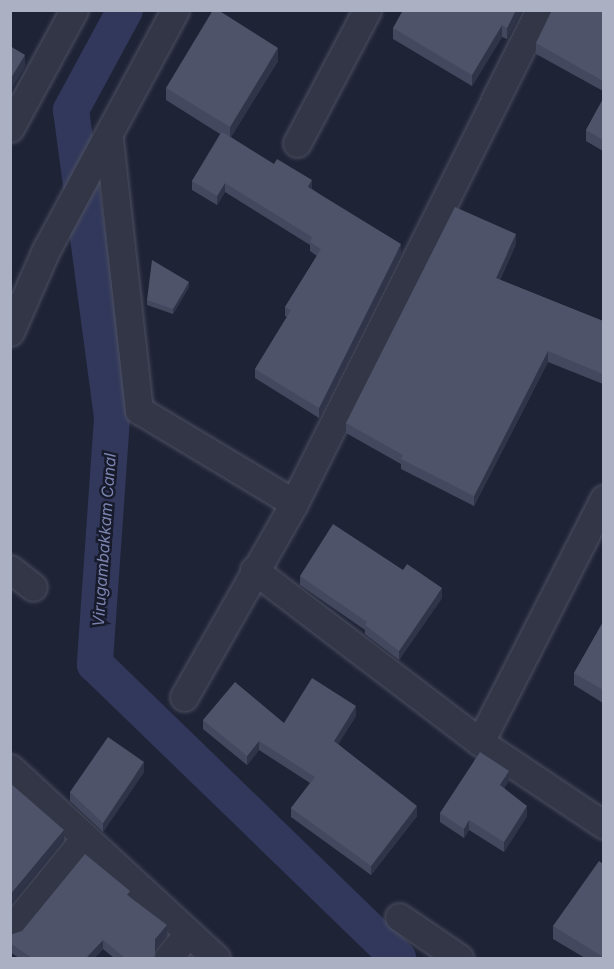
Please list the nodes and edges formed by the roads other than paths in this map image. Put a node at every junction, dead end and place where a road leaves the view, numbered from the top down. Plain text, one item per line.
1 (74, 10) edge
2 (175, 10) edge
3 (367, 10) edge
4 (540, 10) edge
5 (10, 128) edge
6 (109, 139) junction
7 (297, 143) dead end
8 (12, 328) edge
9 (603, 499) edge
10 (294, 503) junction
11 (10, 569) edge
12 (254, 570) junction
13 (33, 588) dead end
14 (184, 697) dead end
15 (480, 742) junction
16 (10, 768) edge
17 (603, 825) edge
18 (85, 838) junction
19 (399, 917) dead end
20 (10, 930) edge
21 (188, 933) junction
22 (168, 958) edge
23 (216, 958) edge
24 (459, 958) edge

1 - 5 street
2 - 6 street
3 - 7 street
4 - 10 street
6 - 8 street
6 - 10 street
9 - 15 street
10 - 12 street
11 - 13 street
12 - 14 street
12 - 15 street
15 - 17 street
16 - 18 street
18 - 20 street
18 - 21 street
19 - 24 street
21 - 22 street
21 - 23 street

